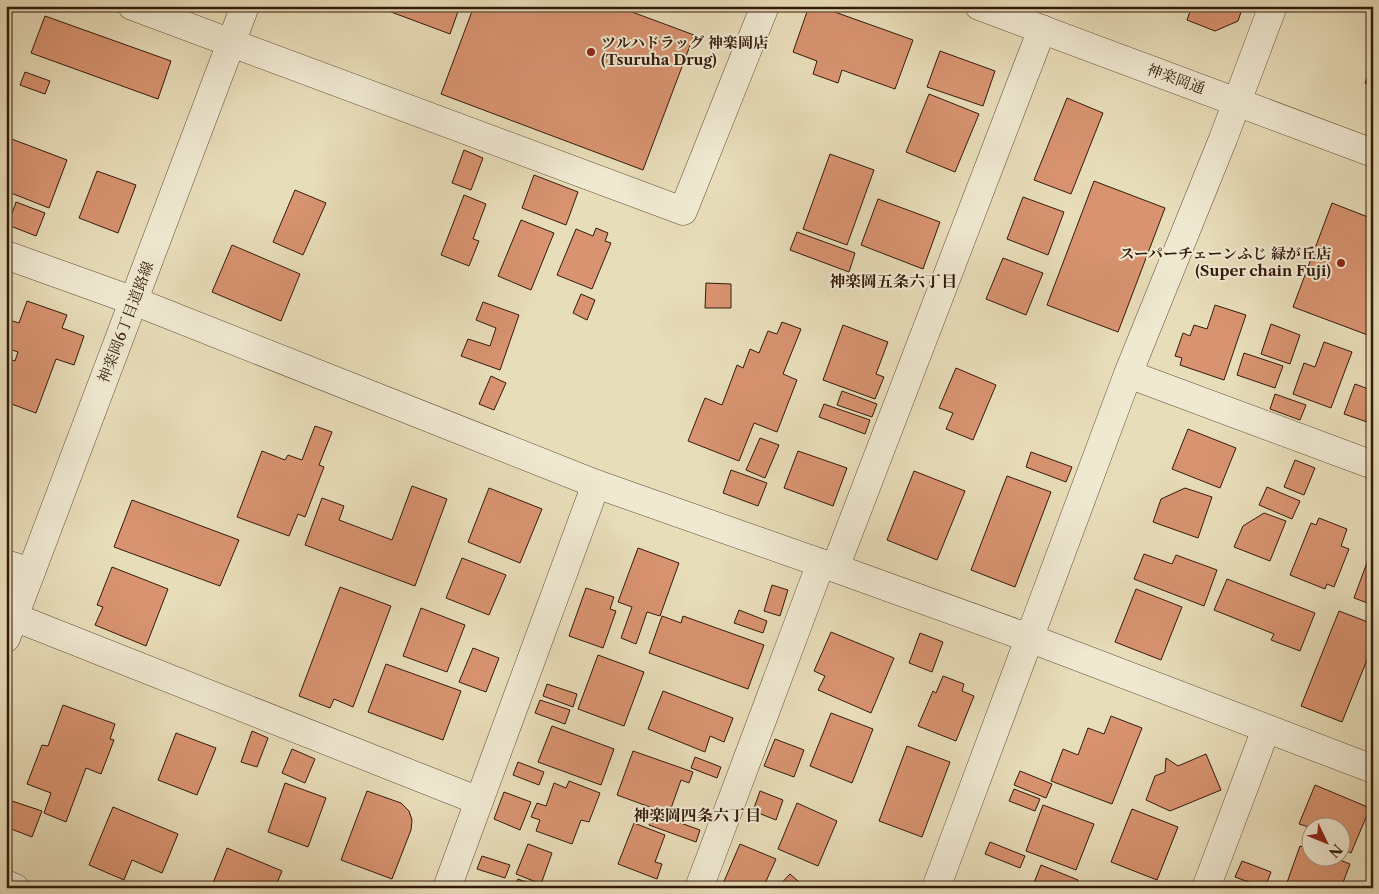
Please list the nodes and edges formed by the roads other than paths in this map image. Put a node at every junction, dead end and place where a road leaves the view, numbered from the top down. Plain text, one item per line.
1 (132, 6) edge
2 (246, 6) edge
3 (765, 6) edge
4 (980, 6) edge
5 (1273, 6) edge
6 (1042, 29) junction
7 (232, 42) junction
8 (1237, 102) junction
9 (1373, 153) edge
10 (6, 255) edge
11 (134, 301) junction
12 (1128, 374) junction
13 (1373, 465) edge
14 (596, 484) junction
15 (828, 565) junction
16 (19, 568) edge
17 (10, 627) edge
18 (1029, 638) junction
19 (1266, 729) junction
20 (1373, 769) edge
21 (479, 801) junction
22 (6, 884) edge
23 (15, 888) edge
24 (447, 888) edge
25 (699, 888) edge
26 (936, 888) edge
27 (1206, 888) edge

1 - 7 street
2 - 7 street, 神楽岡6丁目道路線
3 - 7 street
4 - 6 street, 神楽岡通
5 - 8 street
6 - 8 street, 神楽岡通
6 - 15 street
7 - 11 street, 神楽岡6丁目道路線
8 - 9 street, 神楽岡通
8 - 12 street
10 - 11 street
11 - 14 street
11 - 16 street, 神楽岡6丁目道路線
12 - 13 street
12 - 18 street
14 - 15 street
14 - 21 street
15 - 18 street
15 - 25 street
16 - 17 street, 神楽岡6丁目道路線
17 - 21 street
18 - 19 street
18 - 26 street
19 - 20 street
19 - 27 street
21 - 24 street
22 - 23 street

